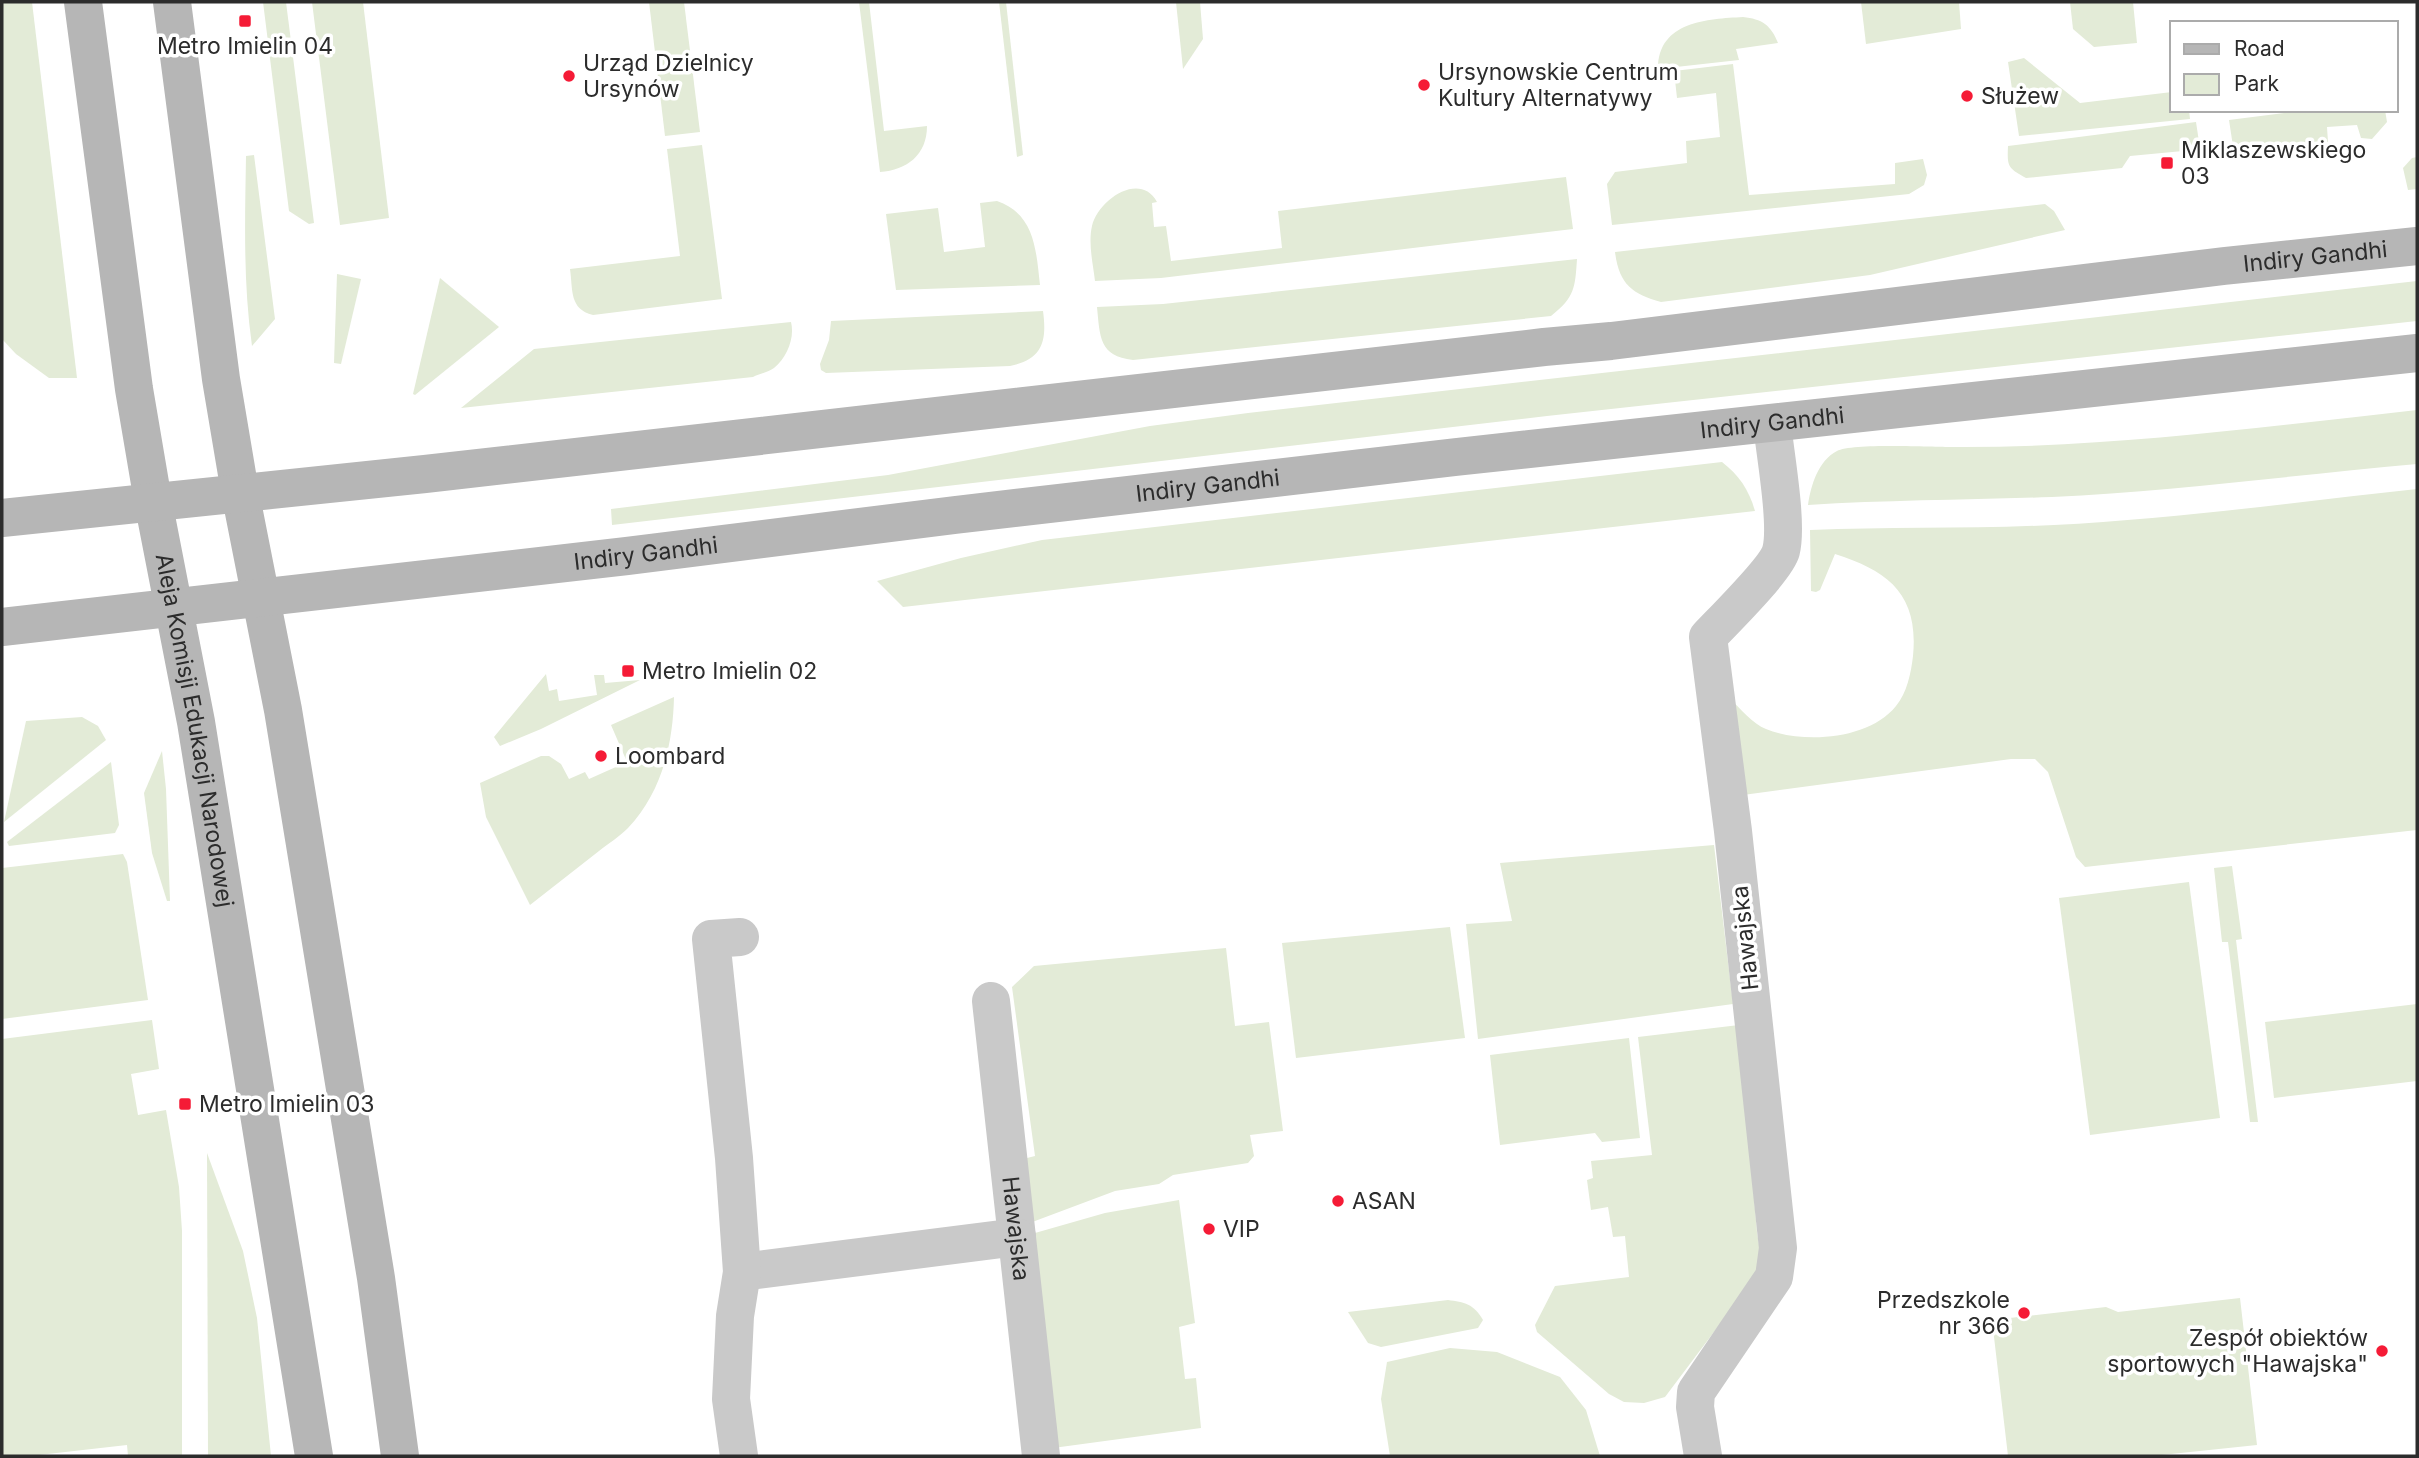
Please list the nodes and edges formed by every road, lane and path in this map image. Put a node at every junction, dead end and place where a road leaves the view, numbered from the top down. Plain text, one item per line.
1 (83, 2) edge
2 (172, 2) edge
3 (2417, 246) edge
4 (2417, 353) edge
5 (1772, 423) junction
6 (240, 492) junction
7 (153, 501) junction
8 (2, 518) edge
9 (261, 598) junction
10 (174, 607) junction
11 (2, 627) edge
12 (740, 937) dead end
13 (991, 1000) dead end
14 (1017, 1237) junction
15 (742, 1272) junction
16 (314, 1456) edge
17 (400, 1456) edge
18 (739, 1456) edge
19 (1041, 1456) edge
20 (1703, 1456) edge

1 - 7 street, Aleja Komisji Edukacji Narodowej
2 - 6 street
3 - 6 street, Indiry Gandhi
4 - 5 street, Indiry Gandhi
5 - 9 street, Indiry Gandhi
5 - 20 street, Hawajska
6 - 7 street, Indiry Gandhi
6 - 9 street
7 - 8 street, Indiry Gandhi
7 - 10 street, Aleja Komisji Edukacji Narodowej
9 - 10 street, Indiry Gandhi
9 - 17 street
10 - 11 street, Indiry Gandhi
10 - 16 street, Aleja Komisji Edukacji Narodowej
12 - 15 street
13 - 14 street, Hawajska
14 - 15 street
14 - 19 street, Hawajska
15 - 18 street

